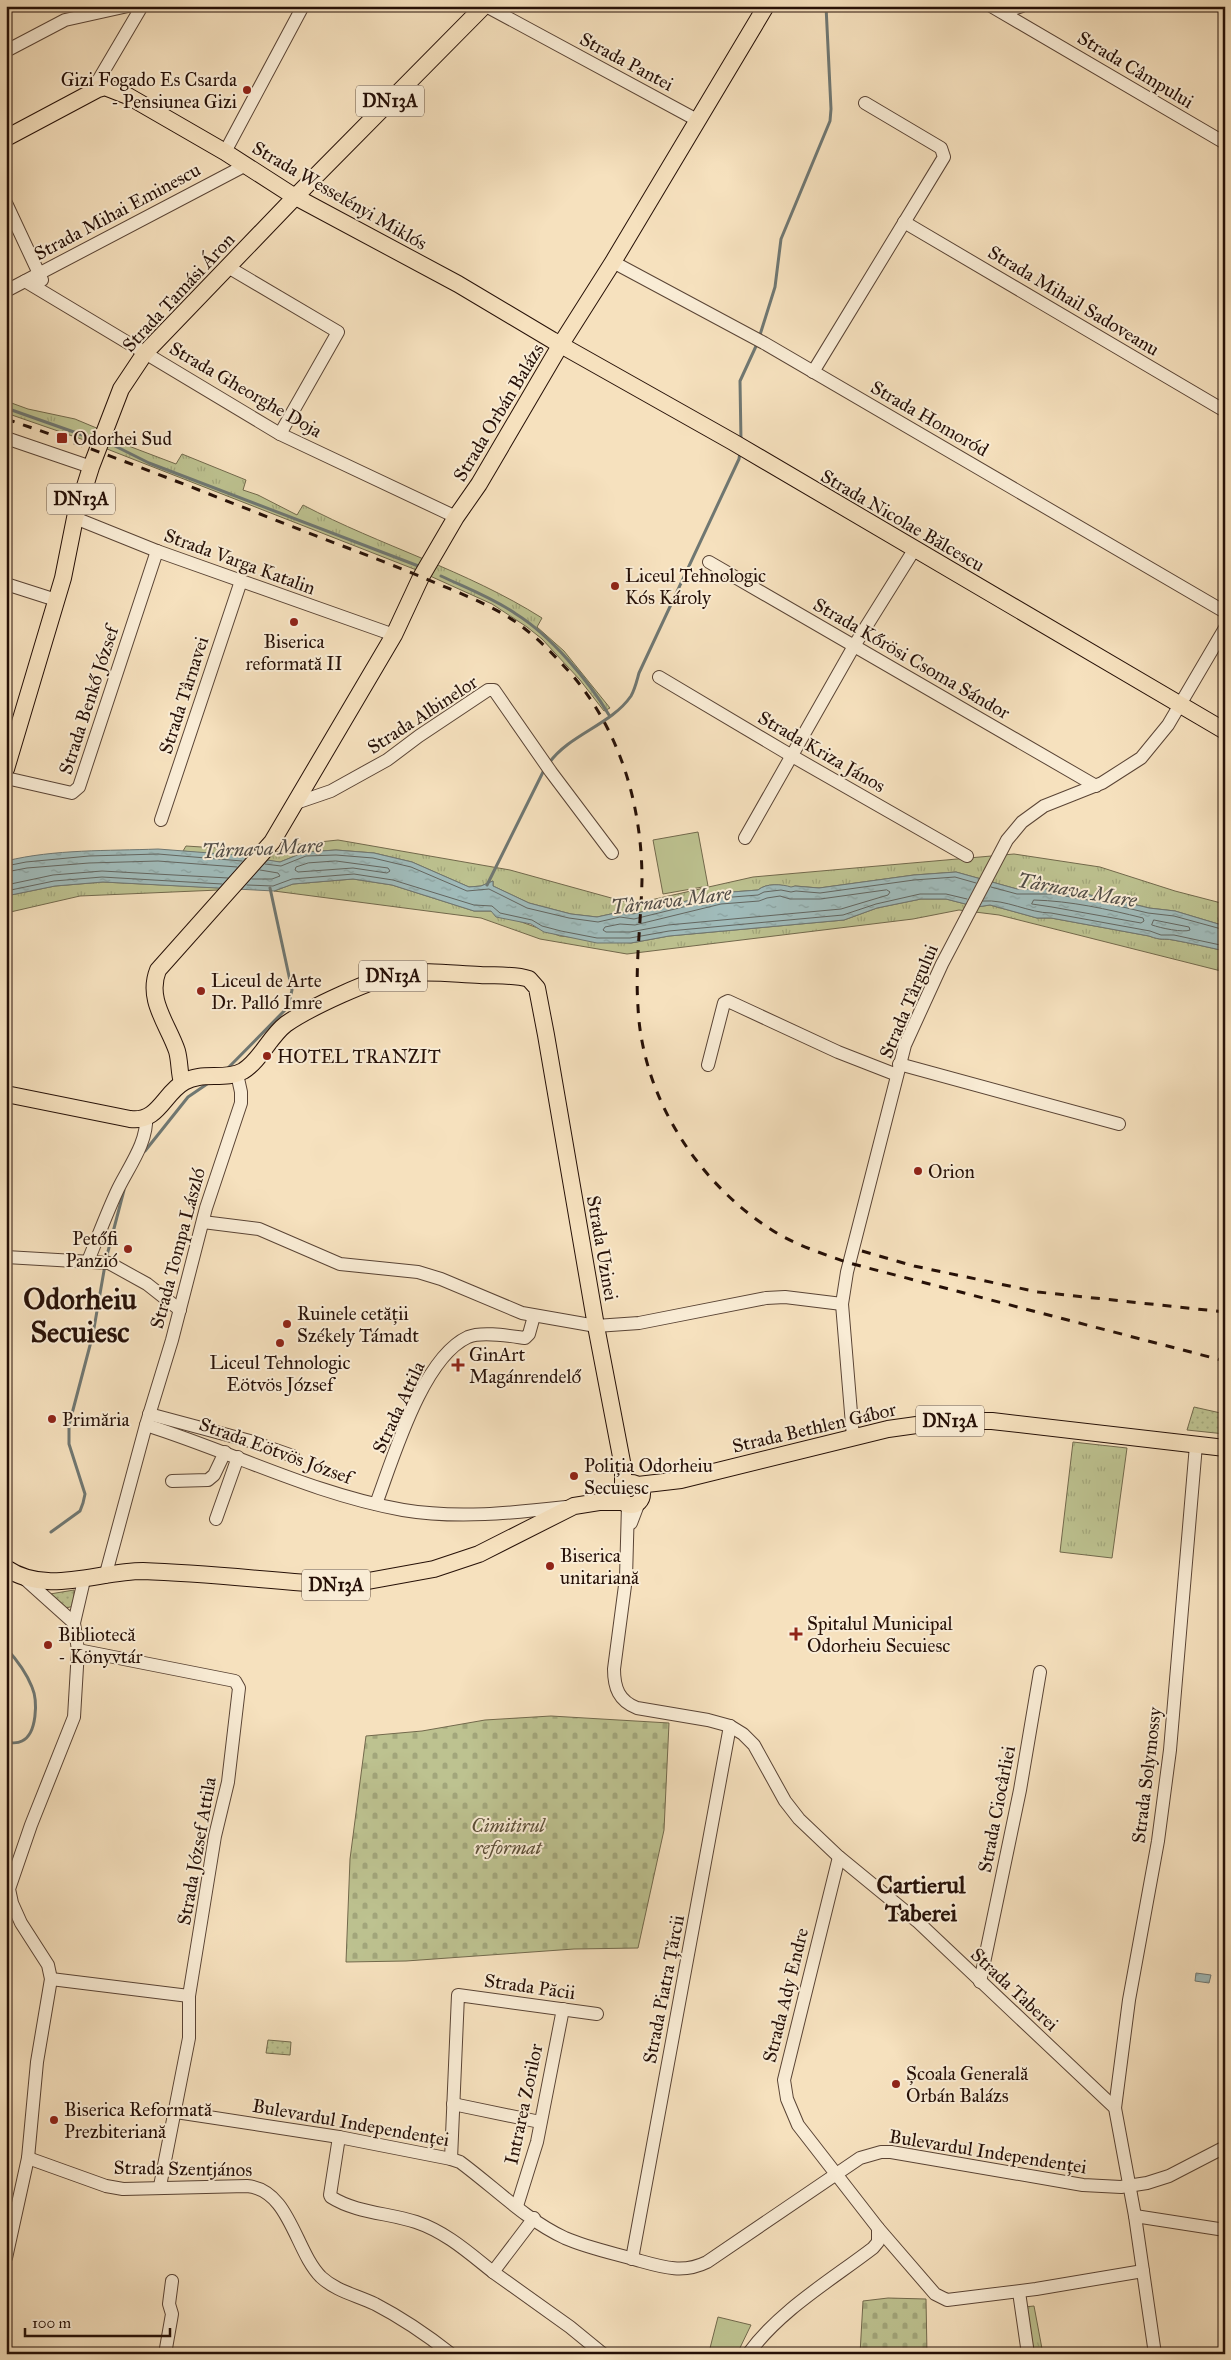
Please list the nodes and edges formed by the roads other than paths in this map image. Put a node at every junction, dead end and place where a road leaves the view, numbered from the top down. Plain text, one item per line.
1 (128, 6) edge
2 (142, 6) edge
3 (303, 6) edge
4 (485, 6) edge
5 (766, 6) edge
6 (991, 6) edge
7 (1022, 6) edge
8 (1003, 12) junction
9 (6, 51) edge
10 (98, 89) junction
11 (865, 103) dead end
12 (697, 120) junction
13 (6, 138) edge
14 (1225, 143) edge
15 (225, 152) junction
16 (246, 165) junction
17 (296, 196) junction
18 (6, 203) edge
19 (904, 222) junction
20 (613, 262) junction
21 (228, 267) junction
22 (41, 273) junction
23 (25, 281) junction
24 (6, 291) edge
25 (45, 293) junction
26 (561, 344) junction
27 (145, 353) junction
28 (813, 372) junction
29 (1225, 411) edge
30 (280, 434) junction
31 (6, 438) edge
32 (91, 467) junction
33 (456, 517) junction
34 (75, 518) junction
35 (914, 550) junction
36 (157, 551) junction
37 (709, 562) dead end
38 (241, 581) junction
39 (6, 584) edge
40 (56, 600) junction
41 (1225, 612) edge
42 (1225, 628) edge
43 (394, 635) junction
44 (854, 646) junction
45 (659, 677) dead end
46 (1180, 706) junction
47 (1225, 731) edge
48 (792, 756) junction
49 (6, 769) edge
50 (6, 778) edge
51 (1096, 786) junction
52 (296, 803) junction
53 (161, 820) dead end
54 (746, 838) dead end
55 (612, 853) dead end
56 (967, 856) dead end
57 (173, 1040) junction
58 (184, 1055) junction
59 (708, 1065) dead end
60 (898, 1070) junction
61 (223, 1075) junction
62 (186, 1080) junction
63 (10, 1094) edge
64 (152, 1113) junction
65 (1119, 1124) dead end
66 (203, 1222) junction
67 (6, 1257) edge
68 (88, 1260) junction
69 (842, 1304) junction
70 (180, 1310) junction
71 (534, 1316) junction
72 (596, 1326) junction
73 (148, 1419) junction
74 (853, 1437) junction
75 (1196, 1444) junction
76 (1225, 1448) edge
77 (225, 1452) junction
78 (293, 1456) dead end
79 (238, 1457) junction
80 (172, 1481) dead end
81 (631, 1494) junction
82 (376, 1504) junction
83 (574, 1506) junction
84 (514, 1513) junction
85 (216, 1519) dead end
86 (517, 1534) junction
87 (6, 1568) edge
88 (105, 1576) junction
89 (25, 1579) junction
90 (84, 1580) junction
91 (74, 1623) junction
92 (78, 1650) junction
93 (1040, 1672) dead end
94 (730, 1726) junction
95 (839, 1857) junction
96 (9, 1903) edge
97 (51, 1979) junction
98 (980, 1982) junction
99 (189, 1996) junction
100 (563, 2009) junction
101 (597, 2014) dead end
102 (453, 2104) junction
103 (1115, 2108) junction
104 (176, 2112) junction
105 (540, 2122) junction
106 (338, 2137) junction
107 (1225, 2148) edge
108 (28, 2158) junction
109 (451, 2159) junction
110 (835, 2174) junction
111 (160, 2186) junction
112 (1130, 2186) junction
113 (517, 2206) junction
114 (1135, 2216) junction
115 (534, 2218) junction
116 (878, 2228) junction
117 (1225, 2230) edge
118 (6, 2258) edge
119 (632, 2258) junction
120 (1144, 2271) junction
121 (493, 2272) junction
122 (172, 2281) dead end
123 (1019, 2292) junction
124 (165, 2354) edge
125 (451, 2354) edge
126 (603, 2354) edge
127 (748, 2354) edge
128 (1028, 2354) edge
129 (1155, 2354) edge

1 - 9 street
2 - 10 street
3 - 15 street
4 - 12 street, Strada Pantei
4 - 17 main road, Strada Tamási Áron / DN13A
5 - 12 main road, Strada Orbán Balázs
6 - 8 street, Strada Câmpului
7 - 8 street
8 - 14 street, Strada Câmpului
10 - 13 main road
10 - 15 main road, Strada Wesselényi Miklós
11 - 19 street
12 - 20 main road, Strada Orbán Balázs
15 - 16 main road, Strada Wesselényi Miklós
16 - 17 main road, Strada Wesselényi Miklós
16 - 22 street, Strada Mihai Eminescu
17 - 21 main road, Strada Tamási Áron / DN13A
17 - 26 main road, Strada Wesselényi Miklós
18 - 22 street
19 - 28 street
19 - 29 street, Strada Mihail Sadoveanu
20 - 26 main road, Strada Orbán Balázs
20 - 28 street, Strada Homoród
21 - 27 main road, Strada Tamási Áron / DN13A
21 - 30 street
22 - 23 street, Strada Mihai Eminescu
22 - 25 street
23 - 24 street, Strada Mihai Eminescu
23 - 25 street, Strada Gheorghe Doja
25 - 27 street, Strada Gheorghe Doja
26 - 33 main road, Strada Orbán Balázs
26 - 35 main road, Strada Nicolae Bălcescu
27 - 30 street, Strada Gheorghe Doja
27 - 32 main road, Strada Tamási Áron / DN13A
28 - 41 street, Strada Homoród
30 - 33 street, Strada Gheorghe Doja
31 - 32 street
32 - 34 main road, Strada Tamási Áron / DN13A
33 - 43 main road, Strada Orbán Balázs
34 - 36 street, Strada Varga Katalin
34 - 40 main road, Strada Tamási Áron / DN13A
35 - 44 street
35 - 46 main road, Strada Nicolae Bălcescu
36 - 38 street, Strada Varga Katalin
36 - 50 street, Strada Benkő József
37 - 44 street, Strada Kőrösi Csoma Sándor
38 - 43 street, Strada Varga Katalin
38 - 53 street, Strada Târnavei
39 - 40 street
40 - 49 main road, Strada Tamási Áron / DN13A
42 - 46 street, Strada Târgului
43 - 52 main road, Strada Orbán Balázs
44 - 48 street
44 - 51 street, Strada Kőrösi Csoma Sándor
45 - 48 street, Strada Kriza János
46 - 47 main road, Strada Nicolae Bălcescu
46 - 51 street, Strada Târgului
48 - 54 street
48 - 56 street, Strada Kriza János
51 - 60 street, Strada Târgului
52 - 55 street, Strada Albinelor
52 - 57 main road, Strada Orbán Balázs
57 - 58 main road
57 - 62 main road
58 - 61 main road
58 - 62 main road
59 - 60 street
60 - 65 street
60 - 69 street, Strada Târgului
61 - 62 main road
61 - 66 street, Strada Tompa László
61 - 72 main road, Strada Uzinei / DN13A
62 - 64 main road
63 - 64 main road
64 - 68 street
66 - 70 street, Strada Tompa László
66 - 71 street
67 - 68 street
68 - 70 street
69 - 72 street
69 - 74 street, Strada Târgului
70 - 73 street, Strada Tompa László
71 - 72 street
71 - 82 street, Strada Attila
72 - 81 main road, Strada Uzinei / DN13A
73 - 77 street, Strada Eötvös József
73 - 78 street
73 - 88 street, Strada Tompa László
74 - 75 main road, Strada Bethlen Gábor / DN13A
74 - 81 main road, Strada Bethlen Gábor / DN13A
75 - 76 main road, Strada Bethlen Gábor / DN13A
75 - 103 street, Strada Solymossy
77 - 79 street, Strada Eötvös József
77 - 80 street
79 - 82 street, Strada Eötvös József
79 - 85 street
81 - 83 main road, DN13A
81 - 94 street, Strada Taberei
82 - 84 street, Strada Eötvös József
83 - 84 street, Strada Eötvös József
83 - 86 main road, DN13A
84 - 86 street
86 - 88 main road, DN13A
87 - 89 main road, DN13A
88 - 90 main road, DN13A
89 - 90 main road, DN13A
89 - 91 street
90 - 91 street
91 - 92 street
92 - 96 street
92 - 99 street, Strada József Attila
93 - 98 street, Strada Ciocârliei
94 - 95 street, Strada Taberei
94 - 119 street, Strada Piatra Țărcii
95 - 98 street, Strada Taberei
95 - 110 street, Strada Ady Endre
96 - 97 street
97 - 99 street
97 - 108 street
98 - 103 street, Strada Taberei
99 - 104 street, Strada József Attila
100 - 101 street, Strada Păcii
100 - 102 street, Strada Păcii
100 - 105 street, Intrarea Zorilor
102 - 105 street
102 - 109 street
103 - 112 street
104 - 106 street, Bulevardul Independenței
104 - 111 street, Strada József Attila
105 - 113 street, Intrarea Zorilor
106 - 109 street, Bulevardul Independenței
106 - 121 street
107 - 112 street, Bulevardul Independenței
108 - 111 street, Strada Szentjános
108 - 118 street
109 - 113 street, Bulevardul Independenței
110 - 112 street, Bulevardul Independenței
110 - 116 street, Strada Ady Endre
110 - 119 street, Bulevardul Independenței
111 - 125 street, Strada Szentjános
112 - 114 street
113 - 115 street, Bulevardul Independenței
114 - 117 street
114 - 120 street
115 - 119 street, Bulevardul Independenței
115 - 121 street
116 - 123 street, Strada Ady Endre
116 - 127 street
120 - 123 street, Strada Ady Endre
120 - 129 street
121 - 126 street
122 - 124 street
123 - 128 street

